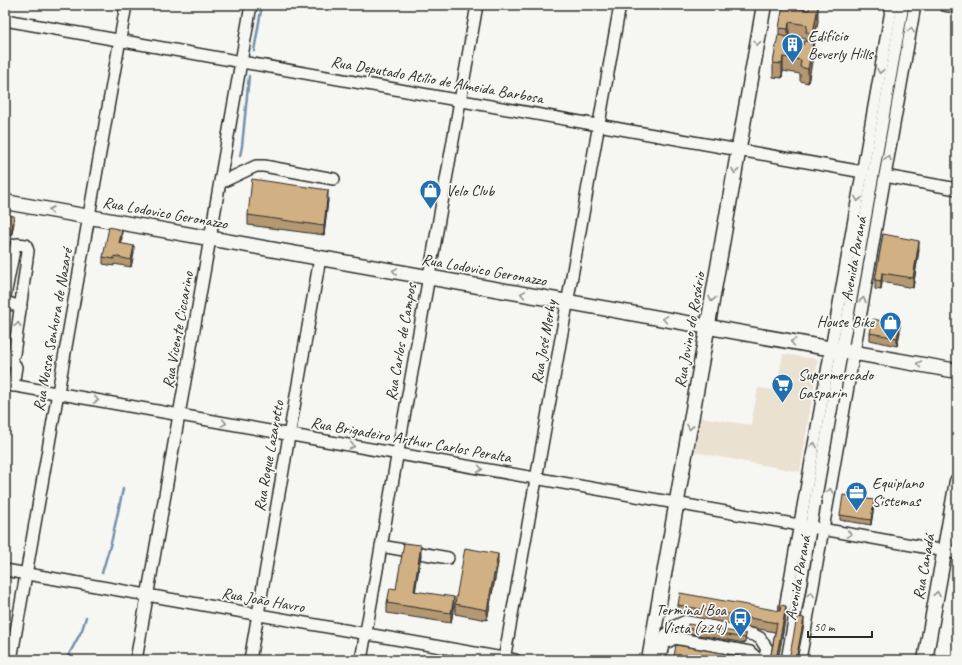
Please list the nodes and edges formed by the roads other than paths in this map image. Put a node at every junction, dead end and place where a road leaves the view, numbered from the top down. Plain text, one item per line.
1 (126, 5) edge
2 (251, 5) edge
3 (477, 5) edge
4 (620, 5) edge
5 (764, 5) edge
6 (892, 5) edge
7 (903, 5) edge
8 (915, 5) edge
9 (944, 5) edge
10 (957, 7) edge
11 (5, 20) edge
12 (120, 40) junction
13 (241, 62) junction
14 (460, 100) junction
15 (599, 125) junction
16 (739, 150) junction
17 (863, 172) junction
18 (885, 176) junction
19 (334, 180) dead end
20 (220, 183) junction
21 (957, 189) edge
22 (5, 202) edge
23 (89, 217) junction
24 (210, 238) junction
25 (320, 258) junction
26 (429, 277) junction
27 (5, 296) edge
28 (5, 302) edge
29 (568, 302) junction
30 (21, 307) junction
31 (708, 327) junction
32 (842, 350) junction
33 (5, 356) edge
34 (5, 360) edge
35 (957, 371) edge
36 (9, 385) edge
37 (58, 394) junction
38 (179, 415) junction
39 (289, 435) junction
40 (398, 454) junction
41 (536, 478) junction
42 (957, 481) edge
43 (676, 503) junction
44 (805, 526) junction
45 (823, 529) junction
46 (381, 546) junction
47 (951, 552) edge
48 (448, 558) dead end
49 (5, 570) edge
50 (26, 574) junction
51 (148, 596) junction
52 (785, 608) edge
53 (258, 615) junction
54 (366, 635) junction
55 (662, 646) junction
56 (508, 659) edge
57 (11, 660) edge
58 (136, 660) edge
59 (250, 660) edge
60 (361, 660) edge
61 (649, 660) edge
62 (659, 660) edge
63 (759, 660) edge
64 (764, 660) edge
65 (787, 660) edge
66 (800, 660) edge
67 (925, 660) edge

1 - 12 street, Rua Nossa Senhora de Nazaré
2 - 13 street, Rua Vicente Ciccarino
3 - 14 street, Rua Carlos de Campos
4 - 15 street, Rua José Merhy
5 -> 16 main road, Rua Jovino do Rosário
6 -> 17 street, Avenida Paraná
7 - 32 street
18 -> 8 street, Avenida Paraná
9 - 10 street
11 - 12 street, Rua Deputado Atílio de Almeida Barbosa
12 - 13 street, Rua Deputado Atílio de Almeida Barbosa
12 - 23 street, Rua Nossa Senhora de Nazaré
13 - 14 street, Rua Deputado Atílio de Almeida Barbosa
13 - 20 street, Rua Vicente Ciccarino
14 - 15 street, Rua Deputado Atílio de Almeida Barbosa
14 - 26 street, Rua Carlos de Campos
15 - 16 street, Rua Deputado Atílio de Almeida Barbosa
15 - 29 street, Rua José Merhy
16 - 17 street, Rua Deputado Atílio de Almeida Barbosa
16 -> 31 main road, Rua Jovino do Rosário
17 -> 32 street, Avenida Paraná
18 - 21 street
32 -> 18 street, Avenida Paraná
19 - 20 street
20 - 24 street, Rua Vicente Ciccarino
23 -> 22 main road, Rua Lodovico Geronazzo
23 - 24 main road, Rua Lodovico Geronazzo
23 - 37 street, Rua Nossa Senhora de Nazaré
24 - 25 main road, Rua Lodovico Geronazzo
24 - 38 street, Rua Vicente Ciccarino
26 -> 25 main road, Rua Lodovico Geronazzo
25 - 39 street, Rua Roque Lazarotto
29 -> 26 main road, Rua Lodovico Geronazzo
26 - 40 street, Rua Carlos de Campos
27 - 30 street
28 - 30 street
31 -> 29 main road, Rua Lodovico Geronazzo
29 - 41 street, Rua José Merhy
33 -> 30 street
32 -> 31 main road, Rua Lodovico Geronazzo
31 -> 43 main road, Rua Jovino do Rosário
35 -> 32 main road, Rua Lodovico Geronazzo
32 - 44 street
45 -> 32 street, Avenida Paraná
34 - 36 street
36 - 37 street, Rua Brigadeiro Arthur Carlos Peralta
37 -> 38 street, Rua Brigadeiro Arthur Carlos Peralta
37 - 50 street, Rua Nossa Senhora de Nazaré
38 -> 39 street, Rua Brigadeiro Arthur Carlos Peralta
38 - 51 street, Rua Vicente Ciccarino
39 -> 40 street, Rua Brigadeiro Arthur Carlos Peralta
39 - 53 street, Rua Roque Lazarotto
40 -> 41 street, Rua Brigadeiro Arthur Carlos Peralta
40 - 46 street, Rua Carlos de Campos
41 - 43 street, Rua Brigadeiro Arthur Carlos Peralta
41 - 56 street, Rua José Merhy
42 - 47 main road, Rua Canadá
43 - 44 street, Rua Brigadeiro Arthur Carlos Peralta
43 - 61 main road, Rua Jovino do Rosário
44 - 45 street, Rua Brigadeiro Arthur Carlos Peralta
44 - 52 street, Avenida Paraná
44 - 65 street
45 -> 47 street, Rua Brigadeiro Arthur Carlos Peralta
66 -> 45 street, Avenida Paraná
46 - 48 street
46 - 54 street, Rua Carlos de Campos
67 -> 47 main road, Rua Canadá
49 - 50 street, Rua João Havro
50 - 51 street, Rua João Havro
50 - 57 street, Rua Nossa Senhora de Nazaré
51 - 53 street, Rua João Havro
51 - 58 street, Rua Vicente Ciccarino
53 - 54 street, Rua João Havro
53 - 59 street, Rua Roque Lazarotto
54 - 56 street, Rua João Havro
54 - 60 street, Rua Carlos de Campos
55 - 62 street
55 - 63 street
55 - 64 street

